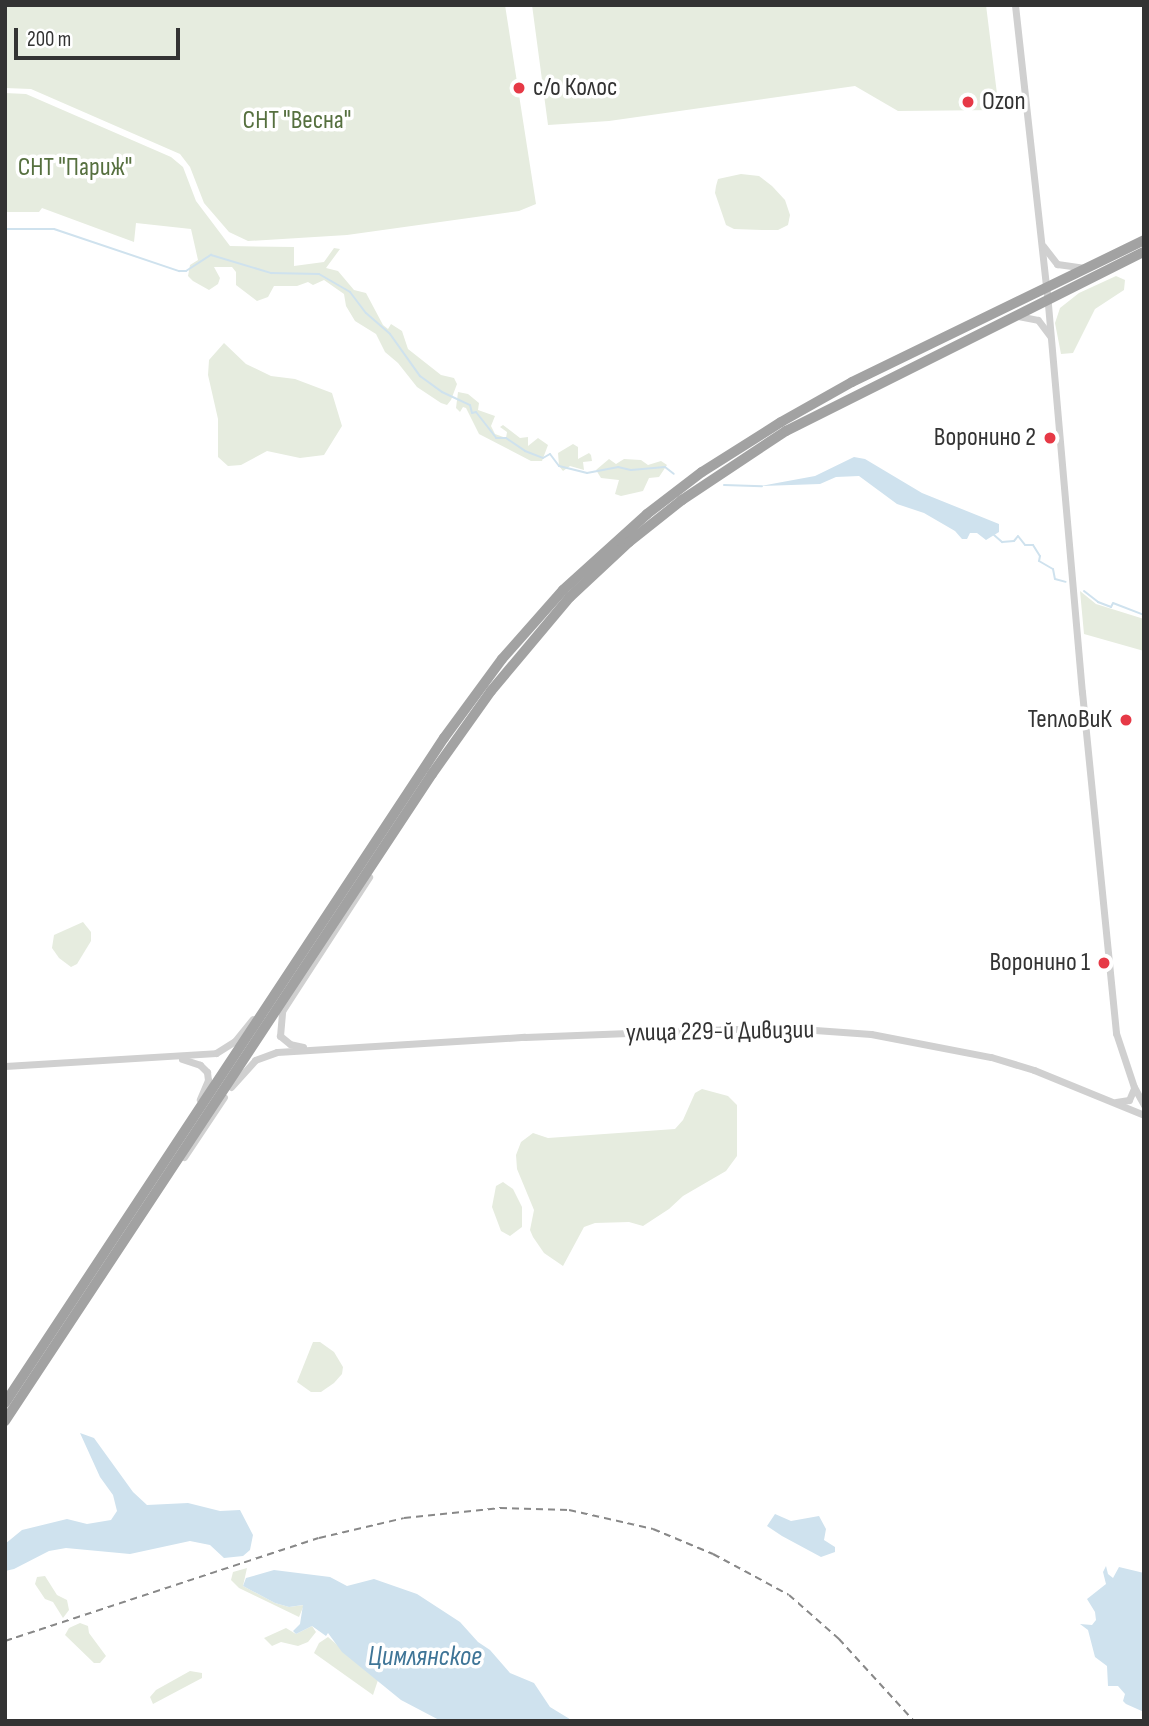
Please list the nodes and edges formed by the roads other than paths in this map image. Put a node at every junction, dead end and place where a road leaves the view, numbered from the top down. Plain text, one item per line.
1 (1015, 5) edge
2 (1040, 239) junction
3 (1144, 240) edge
4 (1144, 253) edge
5 (1085, 268) junction
6 (1046, 286) junction
7 (1048, 298) junction
8 (1007, 318) junction
9 (1051, 337) junction
10 (398, 826) junction
11 (309, 943) junction
12 (321, 1049) junction
13 (171, 1057) junction
14 (5, 1066) edge
15 (1134, 1087) junction
16 (1109, 1101) junction
17 (1142, 1103) edge
18 (1144, 1115) edge
19 (160, 1187) junction
20 (96, 1265) junction
21 (5, 1403) edge
22 (5, 1421) edge

1 - 2 street
2 - 5 street
2 - 6 street
3 - 5 highway
4 - 7 highway
5 - 6 highway
6 - 7 street
6 - 11 highway
7 - 8 highway
7 - 9 street
8 - 9 street
8 - 10 highway
9 - 15 street
10 - 12 street
10 - 19 highway
11 - 13 street
11 - 20 highway
12 - 16 street, улица 229-й Дивизии
12 - 19 street, улица 229-й Дивизии
13 - 14 street
13 - 20 street
15 - 16 street
15 - 17 street
16 - 17 street
16 - 18 street, улица 229-й Дивизии
19 - 22 highway
20 - 21 highway

